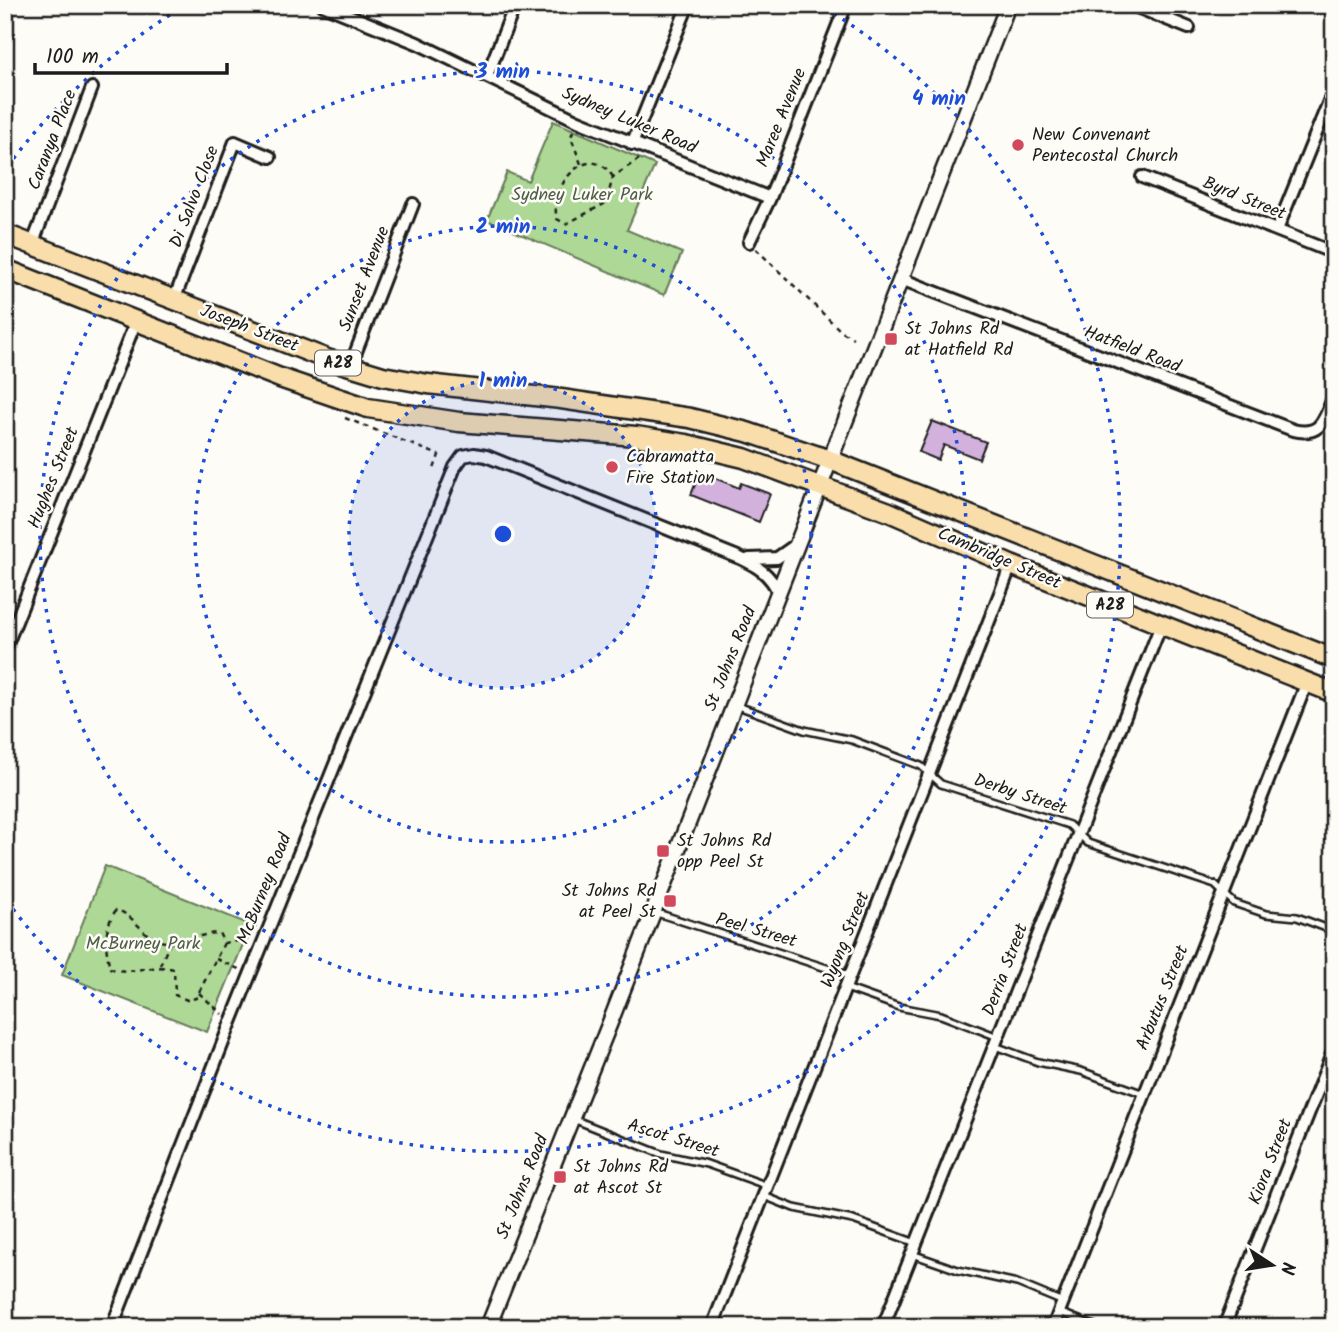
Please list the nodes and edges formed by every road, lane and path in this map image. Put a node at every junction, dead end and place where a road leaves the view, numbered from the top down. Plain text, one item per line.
1 (323, 5) edge
2 (515, 5) edge
3 (688, 5) edge
4 (846, 5) edge
5 (1008, 5) edge
6 (1132, 5) edge
7 (342, 9) edge
8 (1189, 27) dead end
9 (487, 75) junction
10 (92, 88) dead end
11 (1334, 89) edge
12 (578, 121) junction
13 (632, 144) junction
14 (647, 149) junction
15 (270, 158) dead end
16 (581, 164) junction
17 (613, 177) junction
18 (1142, 177) dead end
19 (769, 198) junction
20 (413, 204) dead end
21 (1277, 230) junction
22 (5, 234) edge
23 (749, 242) joint
24 (32, 245) junction
25 (1334, 253) edge
26 (5, 269) edge
27 (901, 279) junction
28 (174, 300) junction
29 (135, 321) junction
30 (853, 338) dead end
31 (350, 367) junction
32 (1334, 396) edge
33 (439, 455) dead end
34 (830, 460) junction
35 (434, 469) dead end
36 (820, 485) junction
37 (797, 544) junction
38 (740, 558) junction
39 (1011, 565) junction
40 (778, 592) junction
41 (1161, 625) junction
42 (5, 649) edge
43 (1334, 659) edge
44 (1307, 682) junction
45 (1334, 693) edge
46 (733, 704) junction
47 (930, 775) junction
48 (1077, 833) junction
49 (1224, 892) junction
50 (653, 912) junction
51 (1334, 931) edge
52 (265, 938) junction
53 (170, 943) junction
54 (224, 943) junction
55 (216, 959) junction
56 (160, 965) junction
57 (250, 975) junction
58 (851, 976) junction
59 (846, 988) junction
60 (199, 993) junction
61 (231, 1022) junction
62 (997, 1042) junction
63 (1334, 1049) edge
64 (1144, 1094) junction
65 (570, 1118) junction
66 (766, 1191) junction
67 (916, 1243) junction
68 (911, 1254) junction
69 (1061, 1307) junction
70 (490, 1324) edge
71 (112, 1327) edge
72 (506, 1327) edge
73 (712, 1327) edge
74 (883, 1327) edge
75 (1053, 1327) edge
76 (1097, 1327) edge
77 (1224, 1327) edge

1 - 7 street, Sydney Luker Road
2 - 9 street
3 - 13 street
4 - 19 street, Maree Avenue
5 - 27 main road, St Johns Road
6 - 8 street
7 - 9 street, Sydney Luker Road
9 - 12 street, Sydney Luker Road
10 - 24 street, Caranya Place
11 - 21 street
12 - 13 street, Sydney Luker Road
12 - 16 path
13 - 14 street, Sydney Luker Road
14 - 17 path
14 - 19 street, Sydney Luker Road
15 - 28 street, Di Salvo Close
16 - 17 path
16 - 17 path
18 - 21 street, Byrd Street
19 - 23 street, Maree Avenue
20 - 31 street, Sunset Avenue
21 - 25 street, Byrd Street
22 - 24 highway, Joseph Street / A28
23 - 30 path
24 - 28 highway, Joseph Street / A28
26 - 29 highway, Joseph Street / A28
27 - 32 street, Hatfield Road
27 - 34 main road, St Johns Road
28 - 31 highway, Joseph Street / A28
29 - 36 highway, Joseph Street / A28
29 - 42 street, Hughes Street
31 - 34 highway, Joseph Street / A28
33 - 35 path
34 - 36 main road, St Johns Road
34 - 43 highway, Cambridge Street / A28
36 - 37 main road, St Johns Road
36 - 39 highway, Cambridge Street / A28
37 - 38 street
37 - 40 main road, St Johns Road
38 - 40 street
38 - 52 street, McBurney Road
39 - 41 highway, Cambridge Street / A28
39 - 47 street, Wyong Street
40 - 46 main road, St Johns Road
41 - 44 highway, Cambridge Street / A28
41 - 48 street, Derria Street
44 - 45 highway, Cambridge Street / A28
44 - 49 street, Arbutus Street
46 - 47 lane, Derby Street
46 - 50 main road, St Johns Road
47 - 48 lane, Derby Street
47 - 58 street, Wyong Street
48 - 49 lane, Derby Street
48 - 62 street, Derria Street
49 - 51 lane, Derby Street
49 - 64 street, Arbutus Street
50 - 58 lane, Peel Street
50 - 65 main road, St Johns Road
52 - 54 path
52 - 57 street, McBurney Road
53 - 54 path
53 - 56 path
53 - 56 path
54 - 55 path
55 - 57 path
55 - 60 path
56 - 60 path
57 - 61 street, McBurney Road
58 - 59 street, Wyong Street
59 - 62 lane
59 - 66 street, Wyong Street
60 - 61 path
61 - 71 street, McBurney Road
62 - 64 lane
62 - 67 street, Derria Street
63 - 77 street, Kiora Street
64 - 69 street, Arbutus Street
65 - 66 lane, Ascot Street
65 - 70 main road, St Johns Road
66 - 67 lane, Ascot Street
66 - 73 street, Wyong Street
67 - 68 street, Derria Street
68 - 69 lane
68 - 74 street, Derria Street
69 - 75 street, Arbutus Street
69 - 76 lane
70 - 72 street

